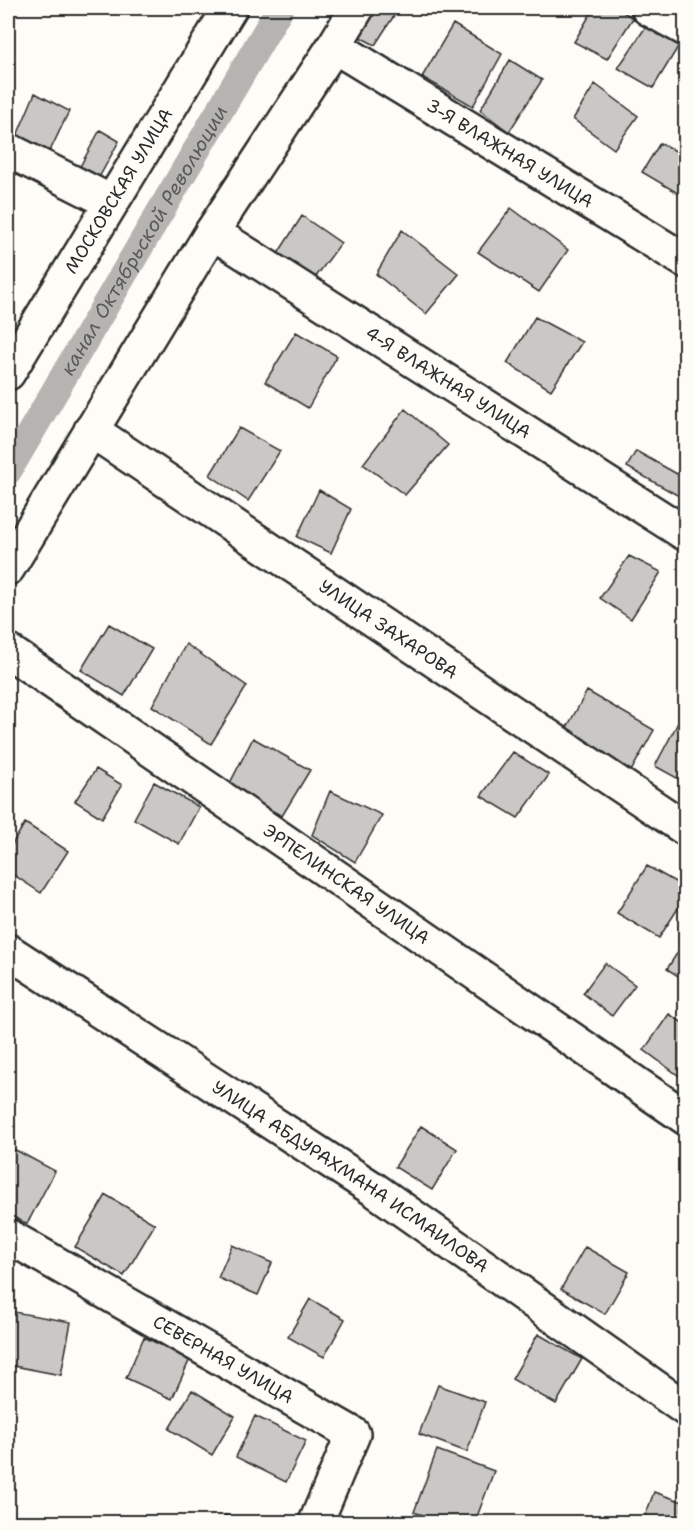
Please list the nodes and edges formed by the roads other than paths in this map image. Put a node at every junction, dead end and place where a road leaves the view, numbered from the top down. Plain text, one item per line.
1 (230, 8) edge
2 (357, 8) edge
3 (648, 8) edge
4 (686, 29) edge
5 (334, 45) junction
6 (8, 150) edge
7 (111, 202) junction
8 (212, 232) junction
9 (686, 261) edge
10 (8, 373) edge
11 (91, 430) junction
12 (686, 534) edge
13 (8, 568) edge
14 (8, 651) edge
15 (686, 830) edge
16 (8, 951) edge
17 (686, 1118) edge
18 (8, 1236) edge
19 (686, 1409) edge
20 (316, 1522) edge

1 - 7 street, МОСКОВСКАЯ УЛИЦА
2 - 5 street
3 - 4 street
5 - 8 street
5 - 9 street, 3-Я ВЛАЖНАЯ УЛИЦА
6 - 7 street
7 - 10 street, МОСКОВСКАЯ УЛИЦА
8 - 11 street
8 - 12 street, 4-Я ВЛАЖНАЯ УЛИЦА
11 - 13 street
11 - 15 street, УЛИЦА ЗАХАРОВА
14 - 17 street, ЭРПЕЛИНСКАЯ УЛИЦА
16 - 19 street, УЛИЦА АБДУРАХМАНА ИСМАИЛОВА
18 - 20 street, СЕВЕРНАЯ УЛИЦА

